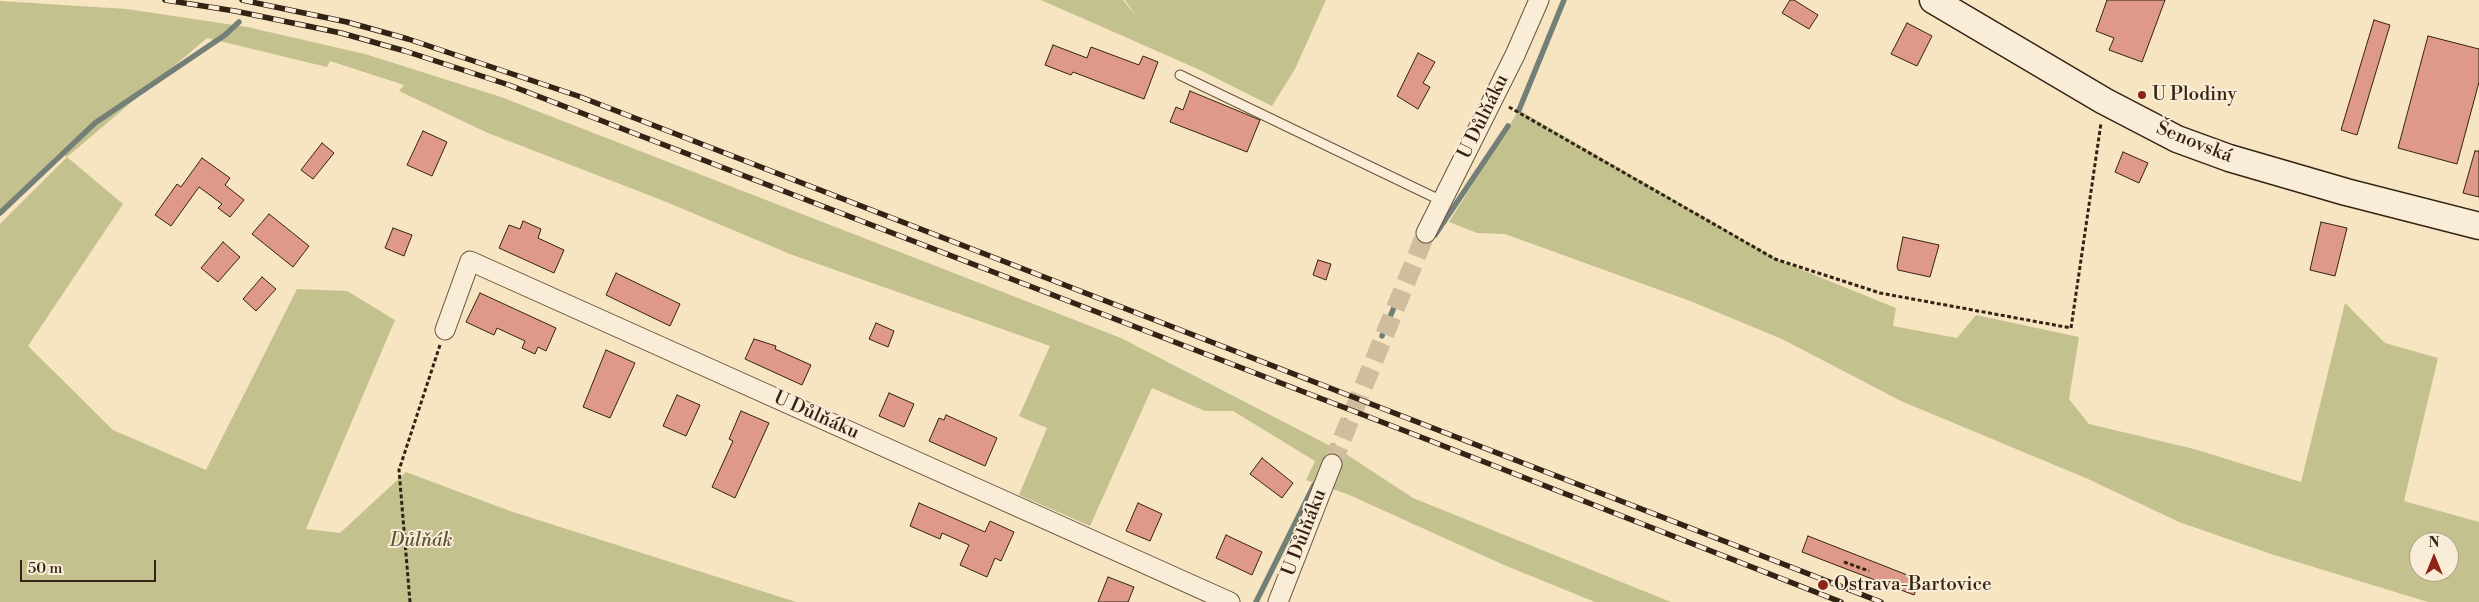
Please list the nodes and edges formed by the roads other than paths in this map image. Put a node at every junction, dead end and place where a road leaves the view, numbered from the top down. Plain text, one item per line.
1 (1539, 0) edge
2 (1933, 0) edge
3 (1180, 75) dead end
4 (1442, 201) junction
5 (2479, 226) edge
6 (1426, 233) tunnel mouth
7 (445, 330) road end
8 (1332, 464) tunnel mouth
9 (1230, 602) edge
10 (1278, 602) edge

1 - 4 street, U Důlňáku
2 - 5 street, Šenovská
3 - 4 lane
4 - 6 street, U Důlňáku
7 - 9 street, U Důlňáku
8 - 10 street, U Důlňáku

